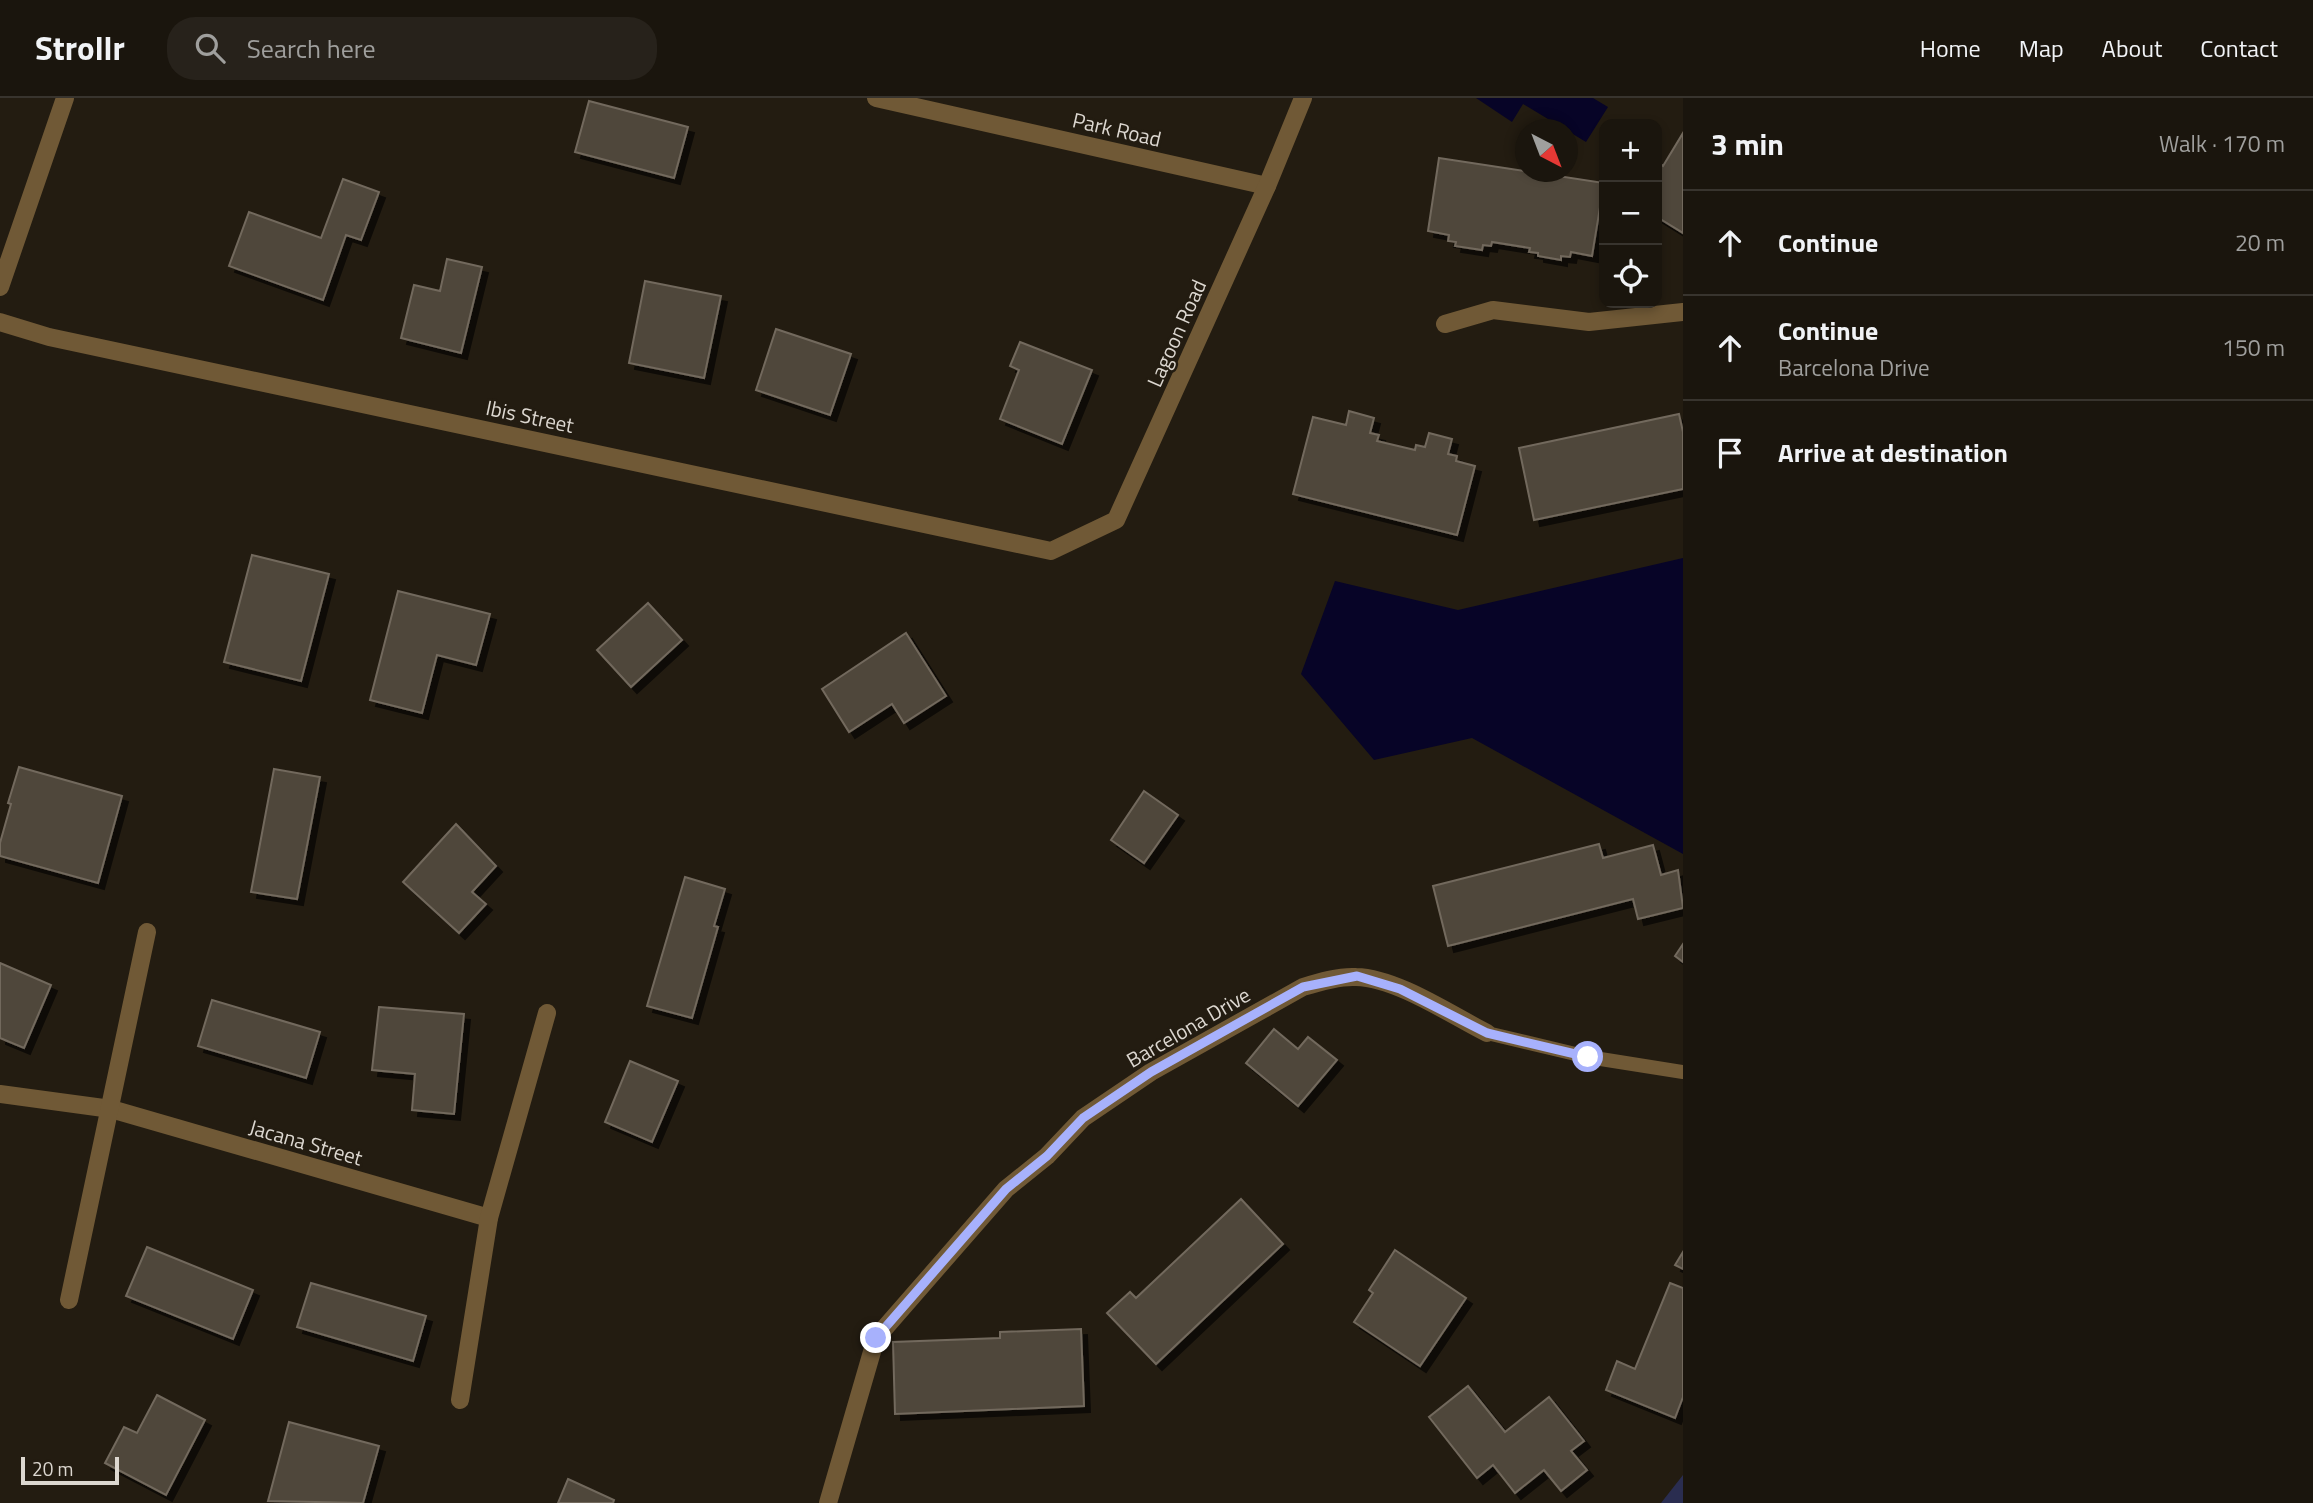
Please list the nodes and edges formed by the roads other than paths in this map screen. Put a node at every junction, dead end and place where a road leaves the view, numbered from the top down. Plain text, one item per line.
1 (65, 98) edge
2 (876, 98) edge
3 (1303, 98) edge
4 (1267, 186) junction
5 (0, 286) edge
6 (1683, 312) edge
7 (0, 322) edge
8 (1445, 324) dead end
9 (1051, 551) joint
10 (147, 932) dead end
11 (547, 1013) dead end
12 (1487, 1033) joint
13 (1683, 1072) edge
14 (0, 1094) edge
15 (111, 1109) junction
16 (489, 1218) junction
17 (69, 1300) dead end
18 (460, 1400) dead end
19 (828, 1503) edge

1 - 5 street
2 - 4 street, Park Road
3 - 4 street, Lagoon Road
4 - 9 street, Lagoon Road
6 - 8 street
7 - 9 street, Ibis Street
10 - 15 street
11 - 16 street
12 - 13 lane
12 - 19 street, Barcelona Drive
14 - 15 street, Jacana Street
15 - 16 street, Jacana Street
15 - 17 street
16 - 18 street

